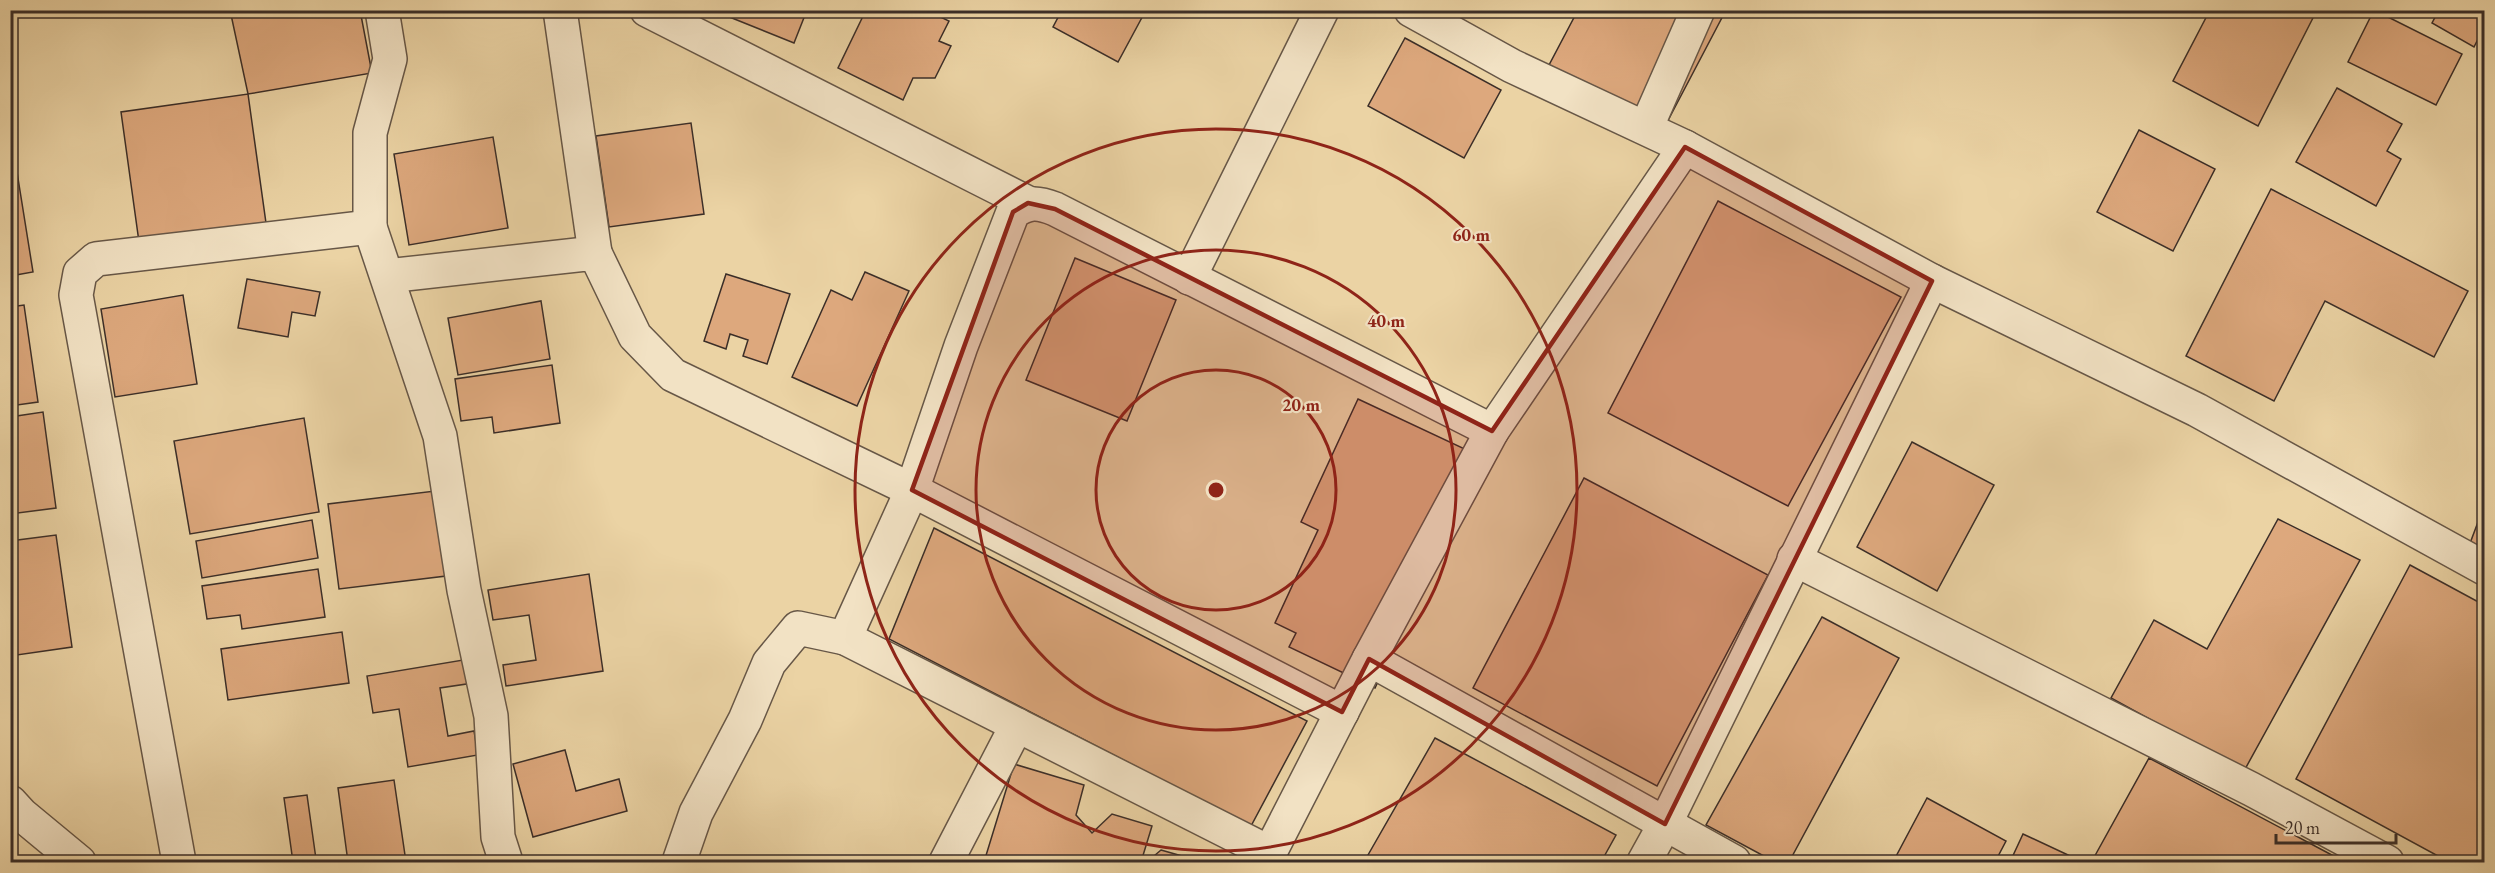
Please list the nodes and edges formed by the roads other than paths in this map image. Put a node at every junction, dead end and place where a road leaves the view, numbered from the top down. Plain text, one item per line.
1 (382, 10) edge
2 (560, 10) edge
3 (647, 10) edge
4 (1323, 10) edge
5 (1411, 10) edge
6 (1698, 10) edge
7 (1646, 128) junction
8 (1685, 147) junction
9 (1028, 203) junction
10 (370, 227) junction
11 (595, 253) junction
12 (387, 276) junction
13 (1189, 278) junction
14 (1932, 281) junction
15 (1492, 431) junction
16 (912, 490) junction
17 (1794, 559) junction
18 (2484, 568) edge
19 (845, 638) junction
20 (1369, 659) junction
21 (1342, 712) junction
22 (1017, 724) junction
23 (10, 802) edge
24 (1665, 824) junction
25 (1268, 858) edge
26 (79, 862) edge
27 (179, 862) edge
28 (506, 862) edge
29 (679, 862) edge
30 (946, 862) edge
31 (1644, 862) edge
32 (1734, 862) edge
33 (2387, 862) edge

1 - 10 street
2 - 11 street
3 - 9 street
4 - 13 street
5 - 7 street
6 - 7 street
7 - 8 street
8 - 14 street
8 - 15 street
9 - 13 street
9 - 16 street
10 - 12 street
10 - 27 street
11 - 12 street
11 - 16 street
12 - 28 street
13 - 15 street
14 - 17 street
14 - 18 street
15 - 20 street
16 - 19 street
16 - 21 street
17 - 24 street
17 - 33 street
19 - 22 street
19 - 29 street
20 - 21 street
20 - 24 street
21 - 25 street
22 - 25 street
22 - 30 street
23 - 26 street
24 - 31 street
24 - 32 street

